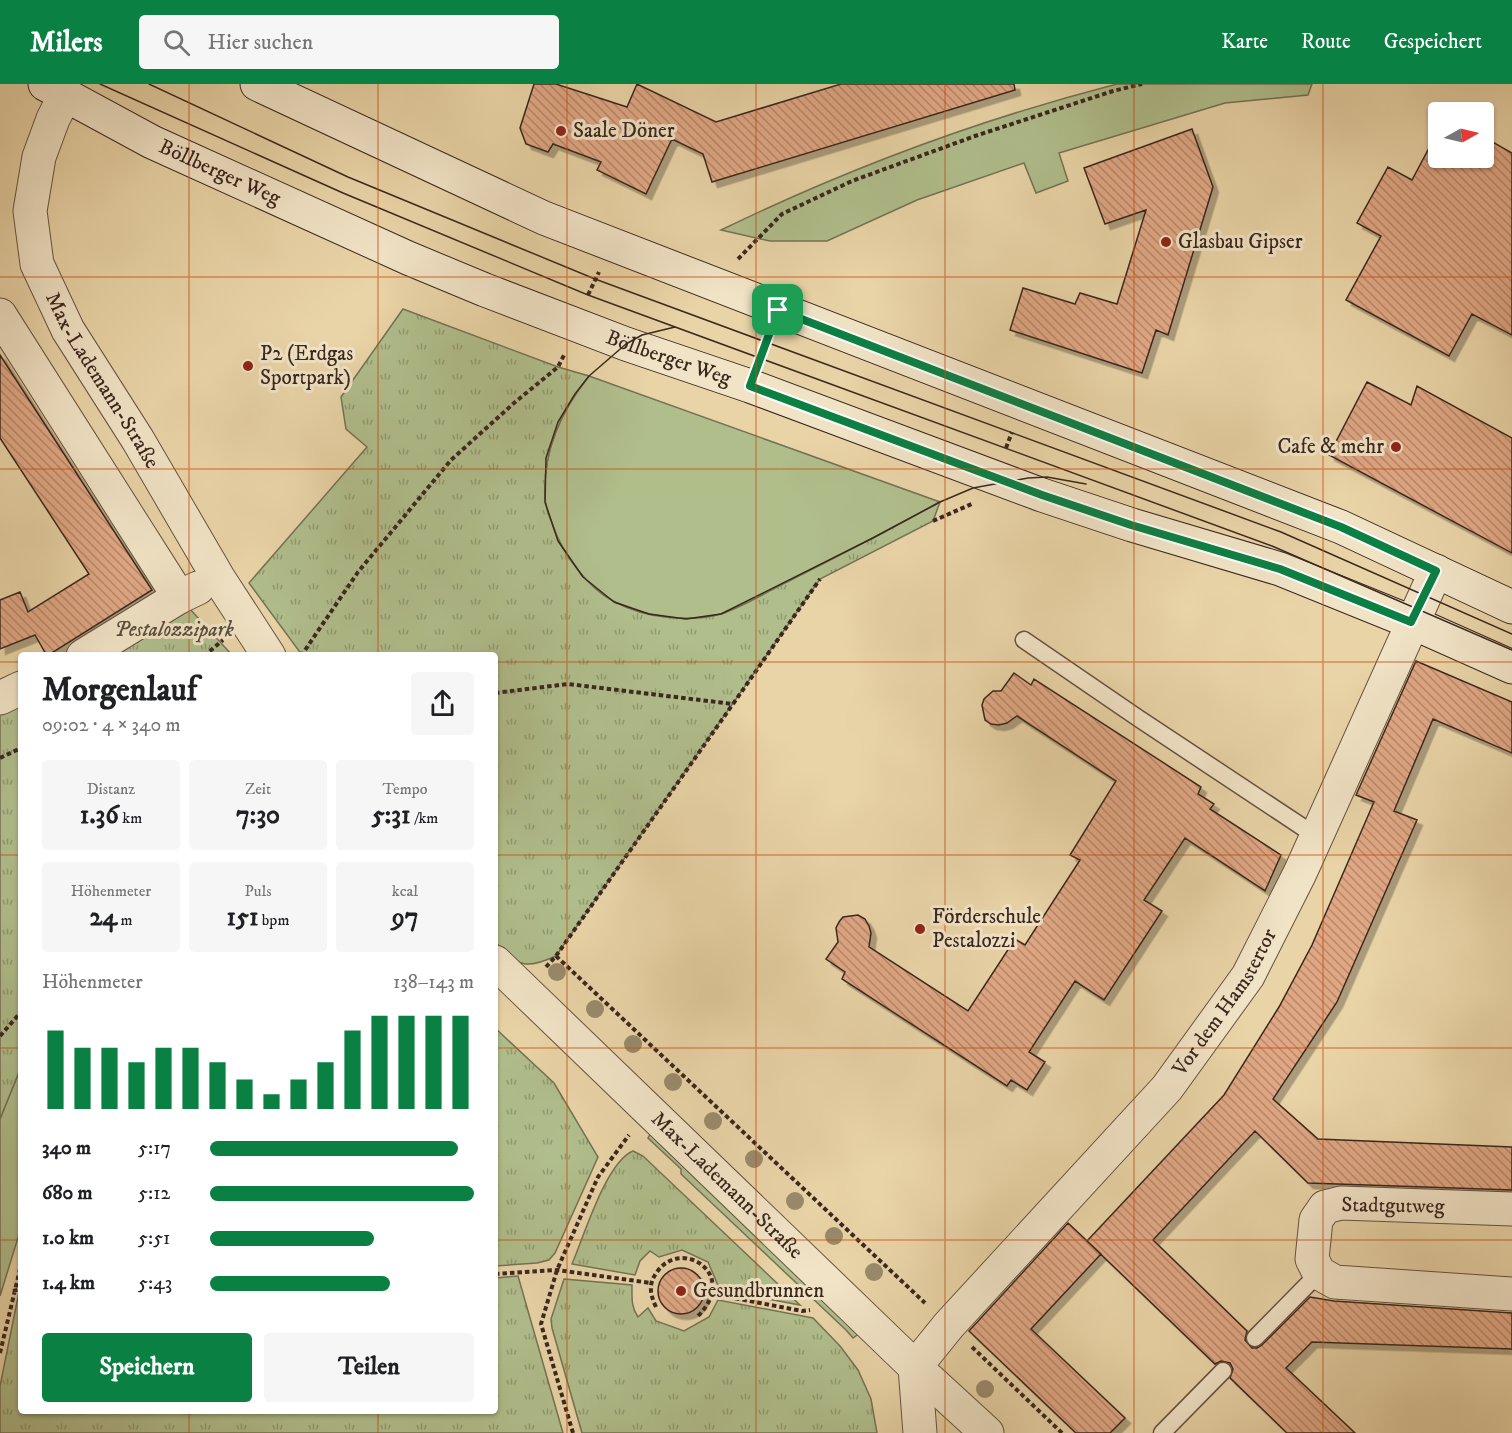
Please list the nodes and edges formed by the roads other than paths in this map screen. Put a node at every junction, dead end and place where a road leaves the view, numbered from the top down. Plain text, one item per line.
1 (257, 84) edge
2 (60, 88) edge
3 (0, 315) edge
4 (1436, 571) junction
5 (219, 579) junction
6 (178, 597) junction
7 (1512, 607) edge
8 (1411, 622) junction
9 (1024, 640) dead end
10 (89, 652) edge
11 (266, 652) edge
12 (1512, 667) edge
13 (18, 689) edge
14 (0, 698) edge
15 (1316, 836) junction
16 (498, 965) edge
17 (1512, 1209) edge
18 (1319, 1273) junction
19 (1512, 1294) edge
20 (1255, 1338) dead end
21 (915, 1367) junction
22 (1223, 1371) dead end
23 (920, 1433) edge
24 (987, 1433) edge
25 (1162, 1433) edge

1 - 4 street
2 - 5 street, Max-Lademann-Straße
2 - 8 street, Böllberger Weg
3 - 6 street
4 - 7 street
4 - 8 street, Vor dem Hamstertor
5 - 6 street
5 - 11 street, Max-Lademann-Straße
6 - 10 street
8 - 12 street, Böllberger Weg
8 - 15 street, Vor dem Hamstertor
9 - 15 lane
13 - 14 street
15 - 21 street, Vor dem Hamstertor
16 - 21 street, Max-Lademann-Straße
17 - 18 street, Stadtgutweg
18 - 19 street
18 - 20 lane
21 - 23 street
21 - 24 street, Max-Lademann-Straße
22 - 25 lane

